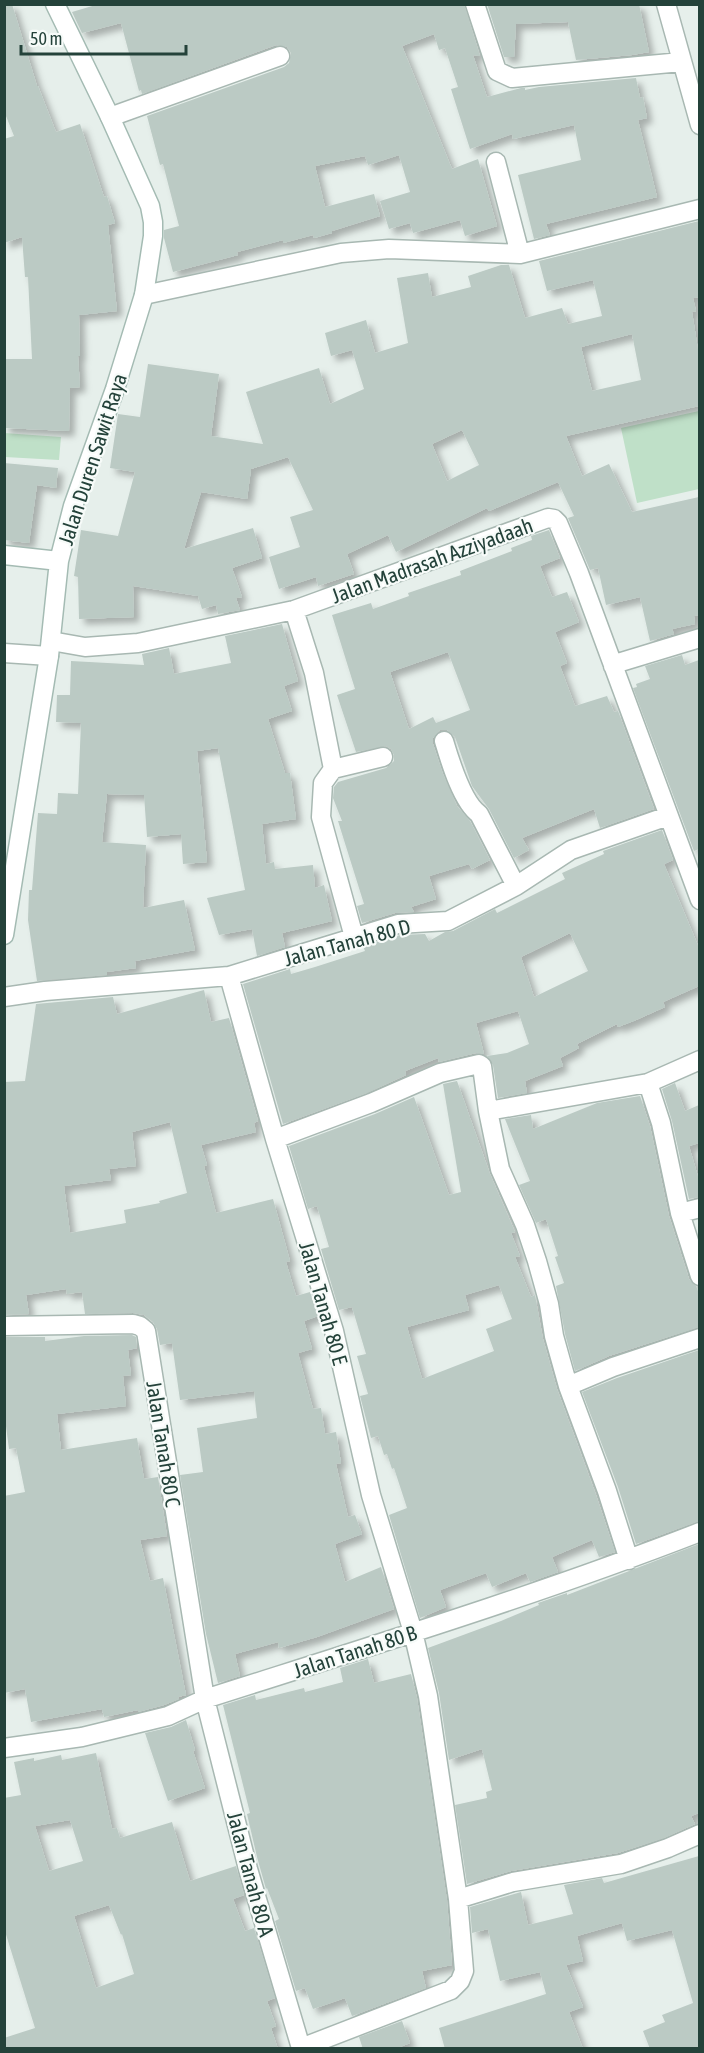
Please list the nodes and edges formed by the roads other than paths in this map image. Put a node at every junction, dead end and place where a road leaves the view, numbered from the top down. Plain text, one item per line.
1 (55, 4) edge
2 (475, 4) edge
3 (666, 4) edge
4 (280, 56) dead end
5 (681, 62) junction
6 (110, 117) junction
7 (698, 120) edge
8 (496, 162) dead end
9 (699, 209) edge
10 (520, 254) junction
11 (144, 296) junction
12 (4, 555) edge
13 (59, 561) junction
14 (294, 610) junction
15 (699, 638) edge
16 (50, 649) junction
17 (4, 653) edge
18 (613, 666) junction
19 (444, 741) dead end
20 (383, 757) dead end
21 (333, 769) junction
22 (668, 816) junction
23 (10, 859) edge
24 (516, 886) junction
25 (699, 900) edge
26 (4, 935) edge
27 (354, 937) junction
28 (229, 976) junction
29 (4, 997) edge
30 (699, 1060) edge
31 (648, 1083) junction
32 (488, 1111) junction
33 (275, 1139) junction
34 (699, 1208) edge
35 (680, 1213) junction
36 (699, 1276) edge
37 (4, 1326) edge
38 (699, 1338) edge
39 (568, 1386) junction
40 (699, 1532) edge
41 (629, 1560) junction
42 (413, 1632) junction
43 (205, 1699) junction
44 (4, 1748) edge
45 (699, 1834) edge
46 (458, 1899) junction
47 (301, 2048) edge

1 - 6 street, Jalan Duren Sawit Raya
2 - 5 street
3 - 5 street
4 - 6 street
5 - 7 street
6 - 11 street, Jalan Duren Sawit Raya
8 - 10 street
9 - 10 street
10 - 11 street
11 - 13 street, Jalan Duren Sawit Raya
12 - 13 street
13 - 16 street, Jalan Duren Sawit Raya
14 - 16 street, Jalan Madrasah Azziyadaah
14 - 18 street, Jalan Madrasah Azziyadaah
14 - 21 street
15 - 18 street
16 - 17 street, Jalan Madrasah Azziyadaah
16 - 23 street, Jalan Duren Sawit Raya
18 - 22 street, Jalan Madrasah Azziyadaah
19 - 24 street
20 - 21 street
21 - 27 street
22 - 24 street, Jalan Tanah 80 D
22 - 25 street, Jalan Madrasah Azziyadaah
23 - 26 street, Jalan Duren Sawit Raya
24 - 27 street, Jalan Tanah 80 D
27 - 28 street, Jalan Tanah 80 D
28 - 29 street, Jalan Tanah 80 D
28 - 33 street, Jalan Tanah 80 E
30 - 31 street
31 - 32 street
31 - 35 street
32 - 33 street
32 - 39 street
33 - 42 street, Jalan Tanah 80 E
34 - 35 street
35 - 36 street
37 - 43 street, Jalan Tanah 80 C
38 - 39 street
39 - 41 street
40 - 41 street, Jalan Tanah 80 B
41 - 42 street, Jalan Tanah 80 B
42 - 43 street, Jalan Tanah 80 B
42 - 46 street, Jalan Tanah 80 E
43 - 44 street, Jalan Tanah 80 B
43 - 47 street, Jalan Tanah 80 A
45 - 46 street
46 - 47 street, Jalan Tanah 80 E

